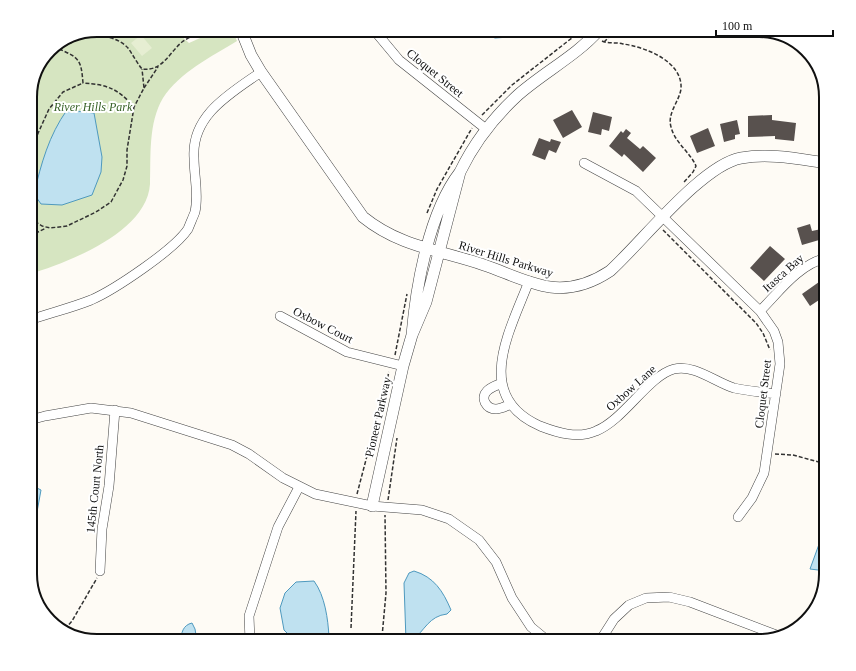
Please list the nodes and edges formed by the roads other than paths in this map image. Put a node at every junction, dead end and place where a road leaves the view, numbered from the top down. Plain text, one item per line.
1 (244, 37) edge
2 (380, 37) edge
3 (596, 37) edge
4 (262, 72) junction
5 (486, 129) junction
6 (819, 162) edge
7 (584, 163) dead end
8 (460, 172) junction
9 (663, 218) junction
10 (428, 249) junction
11 (440, 252) junction
12 (819, 259) edge
13 (529, 281) junction
14 (760, 311) junction
15 (280, 316) dead end
16 (37, 318) edge
17 (412, 335) junction
18 (403, 366) junction
19 (502, 383) junction
20 (776, 394) junction
21 (511, 404) junction
22 (115, 410) junction
23 (37, 418) edge
24 (299, 487) junction
25 (372, 506) junction
26 (738, 517) dead end
27 (100, 571) road end
28 (771, 633) edge
29 (250, 634) edge
30 (540, 634) edge
31 (604, 634) edge

1 - 4 street, River Hills Parkway
2 - 5 street, Cloquet Street
3 - 5 street, Pioneer Parkway
4 - 10 street, River Hills Parkway
4 - 16 street
5 - 8 street, Pioneer Parkway
6 - 9 street, River Hills Parkway
7 - 9 street, Cloquet Street
8 - 10 street, Pioneer Parkway
8 - 11 street, Pioneer Parkway
9 - 13 street, River Hills Parkway
9 - 14 street, Cloquet Street
10 - 11 street, River Hills Parkway
10 - 17 street, Pioneer Parkway
11 - 13 street, River Hills Parkway
11 - 17 street, Pioneer Parkway
12 - 14 street, Itasca Bay
13 - 19 street, Oxbow Lane
14 - 20 street, Cloquet Street
15 - 18 street, Oxbow Court
17 - 18 street, Pioneer Parkway
18 - 25 street, Pioneer Parkway
19 - 21 street, Oxbow Lane
19 - 21 street
20 - 21 street, Oxbow Lane
20 - 26 street, Cloquet Street
22 - 23 street
22 - 24 street
22 - 27 street, 145th Court North
24 - 25 street
24 - 29 street
25 - 30 street
28 - 31 street

